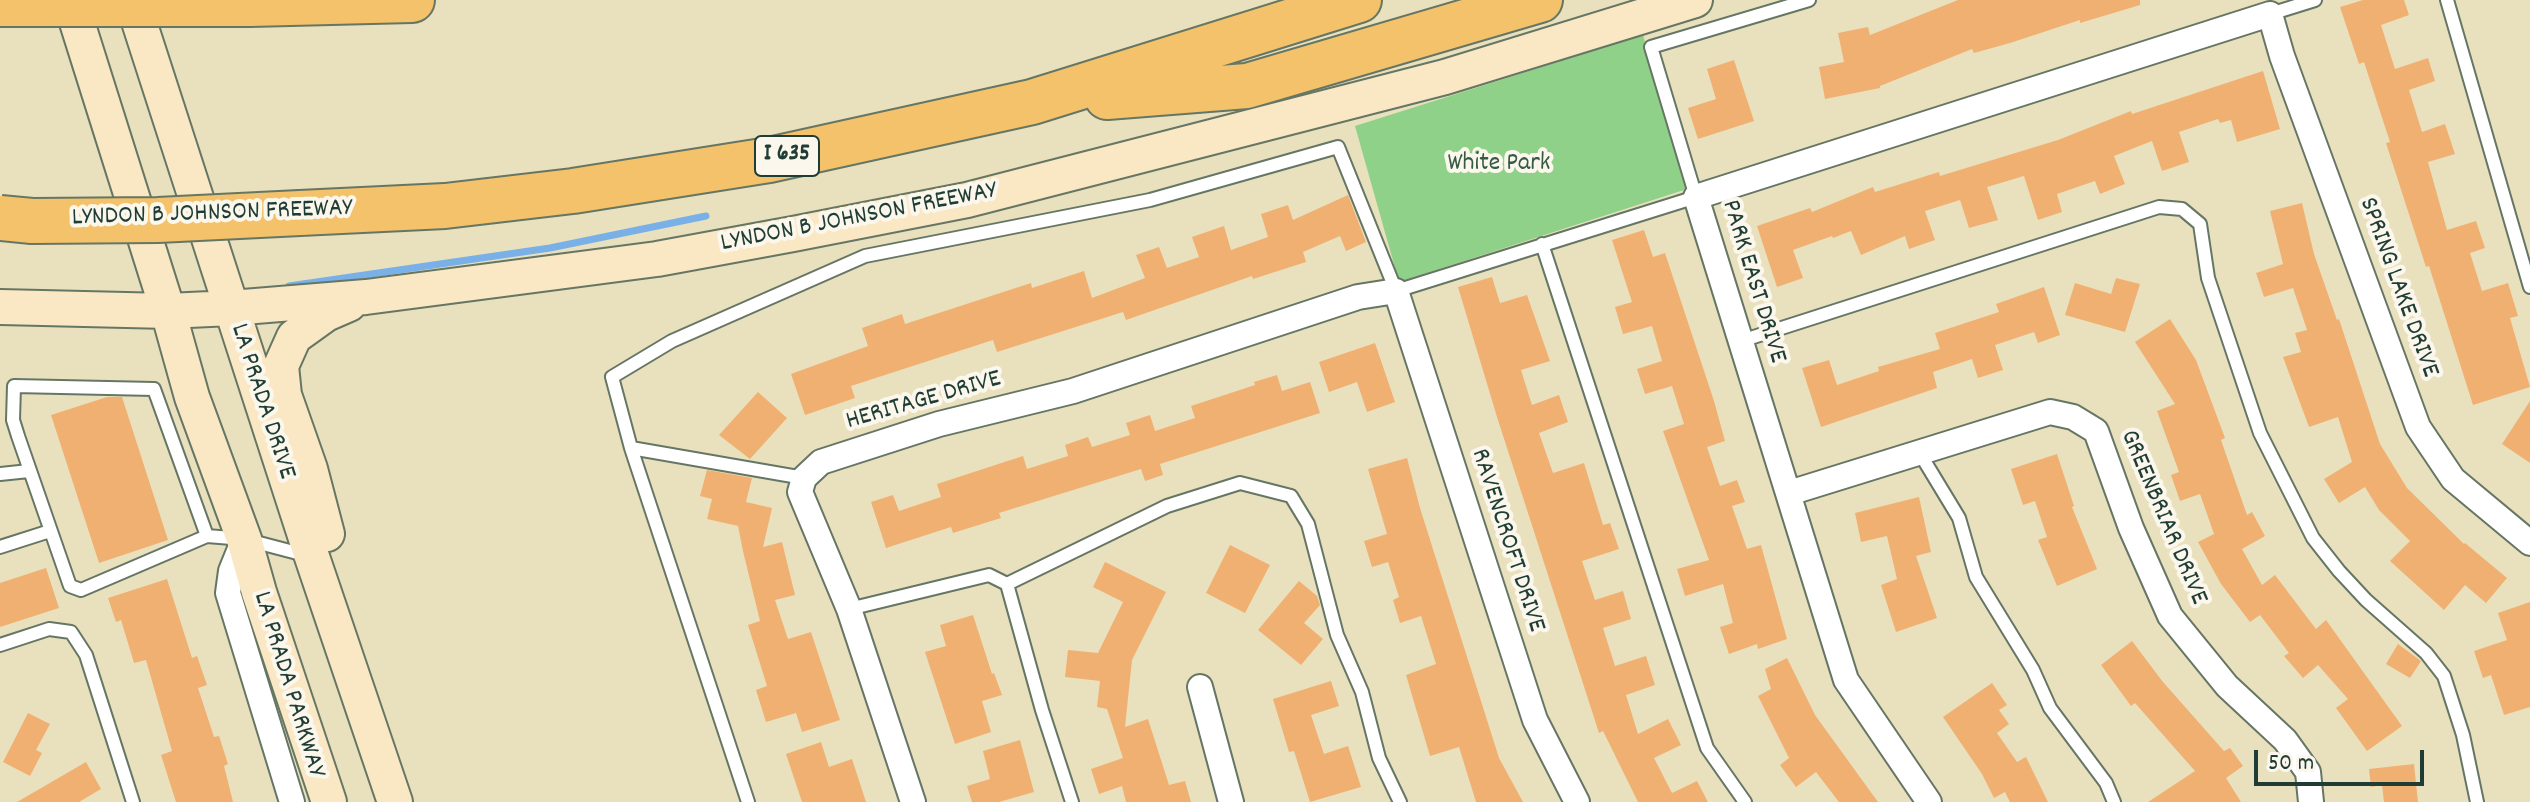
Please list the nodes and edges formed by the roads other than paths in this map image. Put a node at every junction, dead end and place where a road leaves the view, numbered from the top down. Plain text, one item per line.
1 (70, 0) edge
2 (132, 0) edge
3 (412, 0) edge
4 (1359, 0) edge
5 (1540, 0) edge
6 (1695, 0) edge
7 (1809, 0) edge
8 (2315, 0) edge
9 (2447, 0) edge
10 (0, 4) edge
11 (2274, 7) edge
12 (1032, 102) junction
13 (1696, 197) junction
14 (0, 218) edge
15 (1542, 244) junction
16 (2530, 287) edge
17 (1396, 291) junction
18 (366, 297) junction
19 (0, 307) edge
20 (231, 308) junction
21 (168, 311) junction
22 (1741, 341) junction
23 (0, 386) edge
24 (14, 386) junction
25 (631, 448) junction
26 (1919, 452) junction
27 (29, 471) junction
28 (0, 474) edge
29 (804, 478) junction
30 (1789, 493) junction
31 (50, 531) junction
32 (207, 536) junction
33 (244, 539) junction
34 (2530, 543) edge
35 (0, 547) edge
36 (312, 557) junction
37 (1007, 584) junction
38 (849, 609) junction
39 (0, 645) edge
40 (348, 656) junction
41 (1200, 687) dead end
42 (133, 802) edge
43 (292, 802) edge
44 (329, 802) edge
45 (395, 802) edge
46 (748, 802) edge
47 (913, 802) edge
48 (1072, 802) edge
49 (1231, 802) edge
50 (1400, 802) edge
51 (1577, 802) edge
52 (1745, 802) edge
53 (1929, 802) edge
54 (2114, 802) edge
55 (2311, 802) edge
56 (2477, 802) edge

1 - 21 main road
2 - 20 main road, LA PRADA DRIVE
3 - 10 highway, bridge
4 - 12 highway, LYNDON B JOHNSON FREEWAY / I 635
5 - 12 highway
6 - 18 main road, LYNDON B JOHNSON FREEWAY
7 - 13 lane
8 - 11 lane
9 - 16 lane
11 - 13 street, PARK EAST DRIVE
11 - 34 street, SPRING LAKE DRIVE
12 - 14 highway, LYNDON B JOHNSON FREEWAY / I 635, bridge
13 - 15 lane
13 - 22 street, PARK EAST DRIVE
15 - 17 lane
15 - 52 lane
17 - 25 lane
17 - 29 street, HERITAGE DRIVE
17 - 51 street, RAVENCROFT DRIVE
18 - 20 main road, LYNDON B JOHNSON FREEWAY
18 - 40 main road
19 - 21 main road, LYNDON B JOHNSON FREEWAY
20 - 21 main road, LYNDON B JOHNSON FREEWAY
20 - 36 main road, LA PRADA DRIVE
21 - 33 main road
22 - 30 street, PARK EAST DRIVE
22 - 56 lane
23 - 24 lane
24 - 27 lane
24 - 32 lane
25 - 29 lane
25 - 46 lane
26 - 30 street, GREENBRIAR DRIVE
26 - 54 lane
26 - 55 street, GREENBRIAR DRIVE
27 - 28 lane
27 - 31 lane
29 - 38 street
30 - 53 street, PARK EAST DRIVE
31 - 32 lane
31 - 35 lane
32 - 33 lane
33 - 36 lane
33 - 43 street, LA PRADA PARKWAY
33 - 44 main road
36 - 40 main road, LA PRADA DRIVE
37 - 38 lane
37 - 48 lane
37 - 50 lane
38 - 47 street
39 - 42 lane
40 - 45 main road, LA PRADA DRIVE
41 - 49 street

